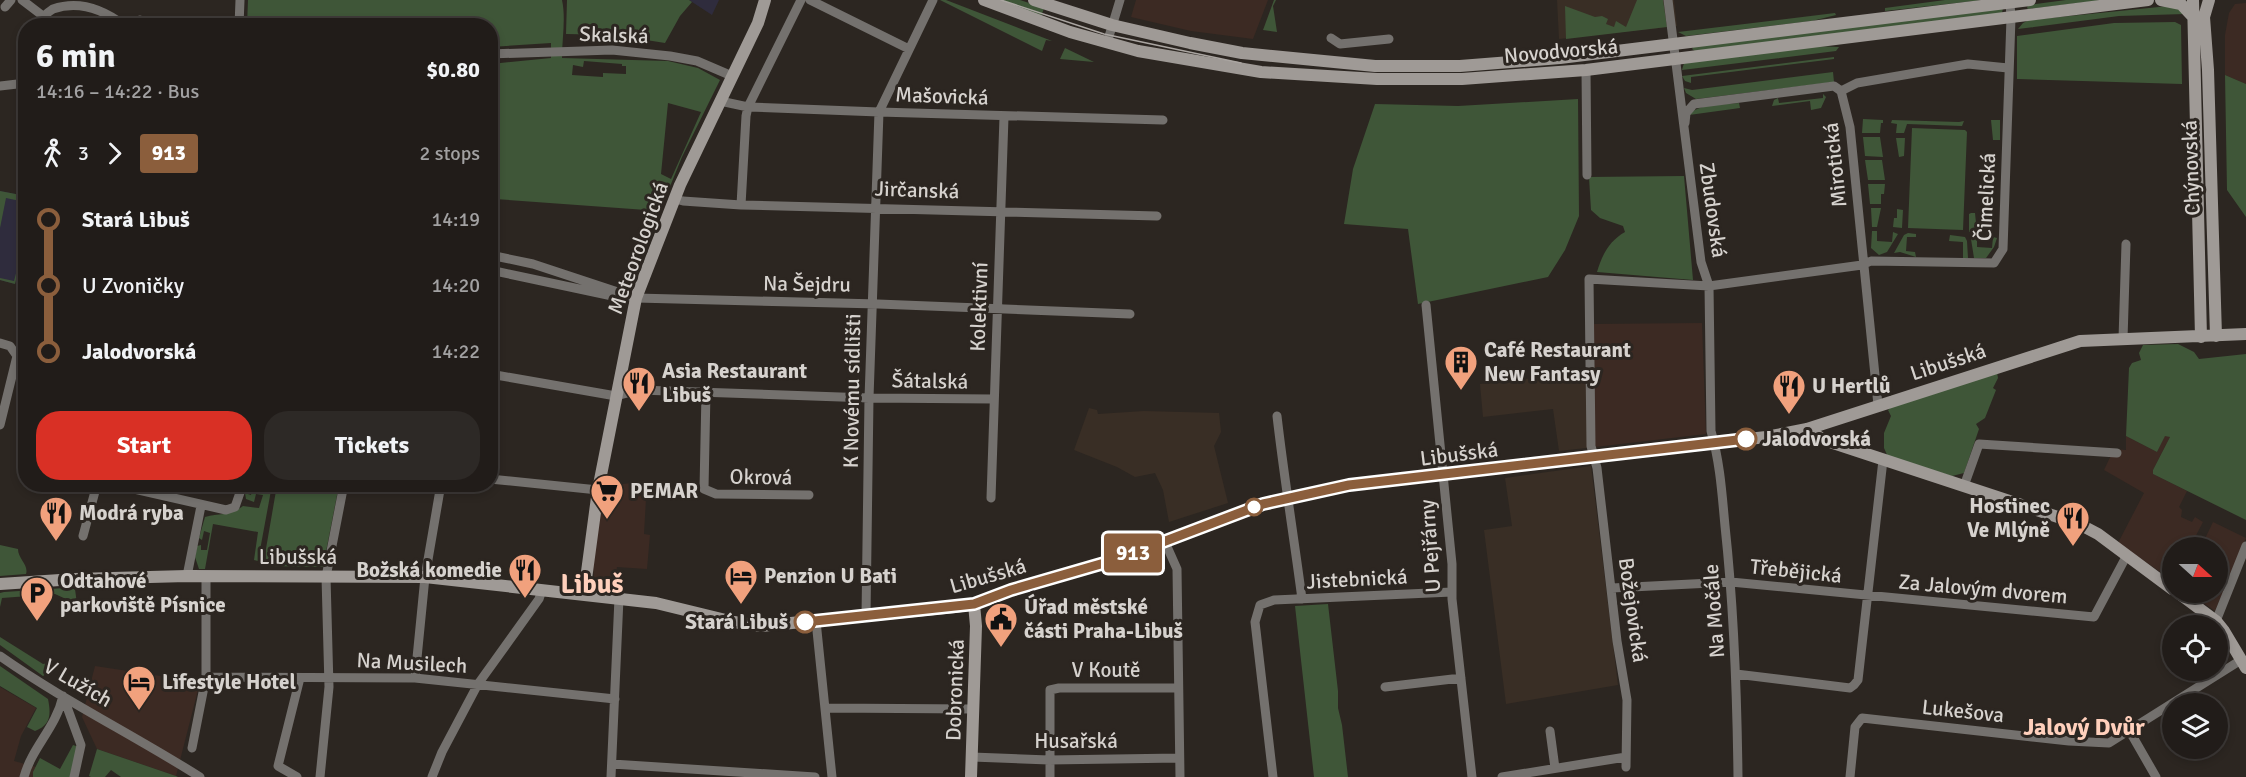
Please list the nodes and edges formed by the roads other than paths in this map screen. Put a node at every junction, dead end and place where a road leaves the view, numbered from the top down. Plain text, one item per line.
1 (22, 0) edge
2 (240, 0) edge
3 (765, 0) edge
4 (801, 0) edge
5 (810, 0) edge
6 (933, 0) edge
7 (984, 0) edge
8 (1034, 0) edge
9 (1120, 0) edge
10 (1668, 0) edge
11 (2030, 0) edge
12 (2148, 0) edge
13 (2161, 0) edge
14 (2193, 0) edge
15 (2209, 0) edge
16 (2010, 3) junction
17 (43, 16) joint
18 (114, 18) edge
19 (239, 18) edge
20 (2011, 18) junction
21 (2194, 18) junction
22 (1112, 25) junction
23 (1331, 38) dead end
24 (1389, 39) dead end
25 (1107, 43) junction
26 (1672, 44) junction
27 (909, 49) junction
28 (498, 54) edge
29 (1675, 59) junction
30 (2008, 68) junction
31 (1586, 70) junction
32 (732, 76) junction
33 (18, 84) edge
34 (0, 86) edge
35 (1842, 91) junction
36 (720, 101) junction
37 (748, 107) junction
38 (879, 112) junction
39 (1004, 117) junction
40 (1163, 120) dead end
41 (1683, 128) junction
42 (1587, 176) dead end
43 (675, 199) junction
44 (741, 205) junction
45 (875, 207) junction
46 (1000, 211) junction
47 (1157, 216) dead end
48 (2126, 244) dead end
49 (498, 257) edge
50 (1862, 265) junction
51 (498, 272) edge
52 (1709, 286) junction
53 (631, 297) junction
54 (873, 304) junction
55 (1426, 305) dead end
56 (997, 309) junction
57 (1130, 314) dead end
58 (2246, 334) edge
59 (2216, 336) junction
60 (2201, 337) junction
61 (2123, 339) junction
62 (0, 343) edge
63 (498, 375) edge
64 (706, 392) junction
65 (616, 396) junction
66 (869, 398) junction
67 (993, 399) junction
68 (1878, 405) junction
69 (1277, 416) dead end
70 (0, 425) edge
71 (1807, 429) junction
72 (1714, 443) junction
73 (2117, 453) dead end
74 (1594, 457) junction
75 (1883, 460) junction
76 (1443, 475) junction
77 (498, 480) edge
78 (1964, 486) junction
79 (598, 490) junction
80 (95, 492) edge
81 (145, 492) edge
82 (240, 492) edge
83 (342, 492) edge
84 (440, 492) edge
85 (809, 495) dead end
86 (1287, 497) junction
87 (990, 498) dead end
88 (201, 506) junction
89 (83, 536) dead end
90 (1165, 542) junction
91 (2246, 546) edge
92 (2127, 555) junction
93 (187, 576) junction
94 (206, 576) junction
95 (326, 577) junction
96 (425, 577) junction
97 (2162, 581) edge
98 (1731, 582) junction
99 (0, 584) edge
100 (1612, 588) junction
101 (542, 590) junction
102 (1452, 592) junction
103 (584, 594) junction
104 (1868, 597) junction
105 (620, 598) junction
106 (1302, 599) junction
107 (2192, 603) edge
108 (974, 604) junction
109 (2208, 615) edge
110 (2218, 615) edge
111 (866, 616) junction
112 (816, 621) junction
113 (2228, 639) edge
114 (0, 656) edge
115 (2244, 664) edge
116 (1736, 674) junction
117 (206, 677) junction
118 (328, 677) junction
119 (300, 678) junction
120 (415, 678) junction
121 (1461, 678) junction
122 (478, 684) junction
123 (1385, 687) dead end
124 (1178, 688) junction
125 (63, 696) junction
126 (615, 699) junction
127 (826, 708) junction
128 (973, 709) junction
129 (2129, 730) junction
130 (1550, 731) dead end
131 (192, 748) dead end
132 (972, 757) junction
133 (1626, 757) junction
134 (1179, 758) junction
135 (1049, 760) junction
136 (612, 764) junction
137 (1626, 767) dead end
138 (1555, 768) junction
139 (727, 774) edge
140 (24, 777) edge
141 (74, 777) edge
142 (200, 777) edge
143 (297, 777) edge
144 (320, 777) edge
145 (432, 777) edge
146 (611, 777) edge
147 (815, 777) edge
148 (832, 777) edge
149 (971, 777) edge
150 (1050, 777) edge
151 (1180, 777) edge
152 (1273, 777) edge
153 (1472, 777) edge
154 (1502, 777) edge
155 (1738, 777) edge
156 (1850, 777) edge
157 (2156, 777) edge

1 - 17 street
2 - 19 street
3 - 32 main road, Meteorologická
4 - 37 street
5 - 27 street
6 - 27 street, K Novému sídlišti
7 - 25 main road, Novodvorská
8 - 22 main road, Novodvorská
9 - 22 street
10 - 26 street, Zbudovská
11 - 16 main road, Novodvorská
12 - 20 main road, Novodvorská
13 - 21 main road
14 - 15 main road
14 - 21 main road, Chýnovská
15 - 59 main road, Chýnovská
16 - 20 street
16 - 26 main road, Novodvorská
17 - 18 street
20 - 29 main road, Novodvorská
20 - 30 street, Čimelická
21 - 60 main road, Chýnovská
22 - 25 street
22 - 26 main road, Novodvorská
23 - 24 street
25 - 31 main road, Novodvorská
26 - 29 street, Zbudovská
27 - 38 street, K Novému sídlišti
28 - 32 street, Skalská
29 - 31 main road, Novodvorská
29 - 41 street, Zbudovská
30 - 35 street, Mirotická
30 - 50 street, Čimelická
31 - 42 street
32 - 36 main road, Meteorologická
33 - 34 street
35 - 41 street
35 - 50 street, Mirotická
36 - 37 street, Mašovická
36 - 43 main road, Meteorologická
37 - 38 street, Mašovická
37 - 44 street
38 - 39 street, Mašovická
38 - 45 street, K Novému sídlišti
39 - 40 street, Mašovická
39 - 46 street, Kolektivní
41 - 52 street, Zbudovská
43 - 44 street, Jirčanská
43 - 53 main road, Meteorologická
44 - 45 street, Jirčanská
45 - 46 street, Jirčanská
45 - 54 street, K Novému sídlišti
46 - 47 street, Jirčanská
46 - 56 street, Kolektivní
48 - 61 street
49 - 53 street, Na Šejdru
50 - 52 street, Zbudovská
50 - 68 street, Mirotická
51 - 53 street
52 - 72 street, Na Močále
52 - 74 street, Božejovická
53 - 54 street, Na Šejdru
53 - 65 main road, Meteorologická
54 - 56 street, Na Šejdru
54 - 66 street, K Novému sídlišti
55 - 76 street, U Pejřárny
56 - 57 street, Na Šejdru
56 - 67 street, Kolektivní
58 - 59 main road, Libušská
59 - 60 main road, Libušská
60 - 61 main road, Libušská
61 - 68 main road, Libušská
62 - 70 street
63 - 65 street
64 - 65 street, Šátalská
64 - 66 street, Šátalská
64 - 85 street, Okrová
65 - 79 main road, Meteorologická
66 - 67 street, Šátalská
66 - 111 street, K Novému sídlišti
67 - 87 street, Kolektivní
68 - 71 main road, Libušská
69 - 86 street
71 - 72 main road, Libušská
71 - 75 main road
72 - 74 main road, Libušská
72 - 98 street, Na Močále
73 - 78 street
74 - 76 main road, Libušská
74 - 100 street, Božejovická
75 - 78 main road
75 - 104 street
76 - 86 main road, Libušská
76 - 102 street, U Pejřárny
77 - 79 street
78 - 92 main road
79 - 103 main road, Meteorologická
80 - 89 street
81 - 88 street
82 - 88 street
83 - 95 street
84 - 96 street
86 - 90 main road, Libušská
86 - 106 street
88 - 93 street
90 - 108 main road, Libušská
90 - 124 street
91 - 110 street
92 - 97 main road
92 - 104 street, Za Jalovým dvorem
93 - 94 main road, Libušská
93 - 99 main road, Libušská
94 - 95 main road, Libušská
94 - 117 street
95 - 96 main road, Libušská
95 - 118 street
96 - 101 main road, Libušská
96 - 120 street
98 - 100 street, Třebějická
98 - 104 street, Třebějická
98 - 116 street, Na Močále
100 - 133 street, Božejovická
101 - 103 main road, Libušská
101 - 122 street
102 - 106 street, Jistebnická
102 - 121 street, U Pejřárny
103 - 105 main road, Libušská
104 - 116 street
105 - 112 main road, Libušská
105 - 126 street
106 - 152 street, Jistebnická
107 - 109 main road
108 - 111 main road, Libušská
108 - 128 main road, Dobronická
111 - 112 main road, Libušská
112 - 127 street
113 - 115 main road
114 - 125 street, V Lužích
115 - 129 street, Lukešova
116 - 155 street, Na Močále
117 - 119 street, Na Musilech
117 - 131 street
118 - 119 street, Na Musilech
118 - 120 street, Na Musilech
118 - 144 street
119 - 143 street
120 - 122 street, Na Musilech
121 - 123 street
121 - 153 street, U Pejřárny
122 - 126 street, Na Musilech
122 - 145 street
124 - 134 street
124 - 135 street, V Koutě
125 - 140 street
125 - 141 street
125 - 142 street, V Lužích
126 - 136 street
127 - 128 street
127 - 148 street
128 - 132 main road, Dobronická
129 - 156 street, Lukešova
129 - 157 street
130 - 138 street
132 - 135 street, Husařská
132 - 149 main road, Dobronická
133 - 137 street, Božejovická
133 - 138 street
134 - 135 street, Husařská
134 - 151 street
135 - 150 street, V Koutě
136 - 139 street
136 - 146 street
138 - 154 street
139 - 147 street

